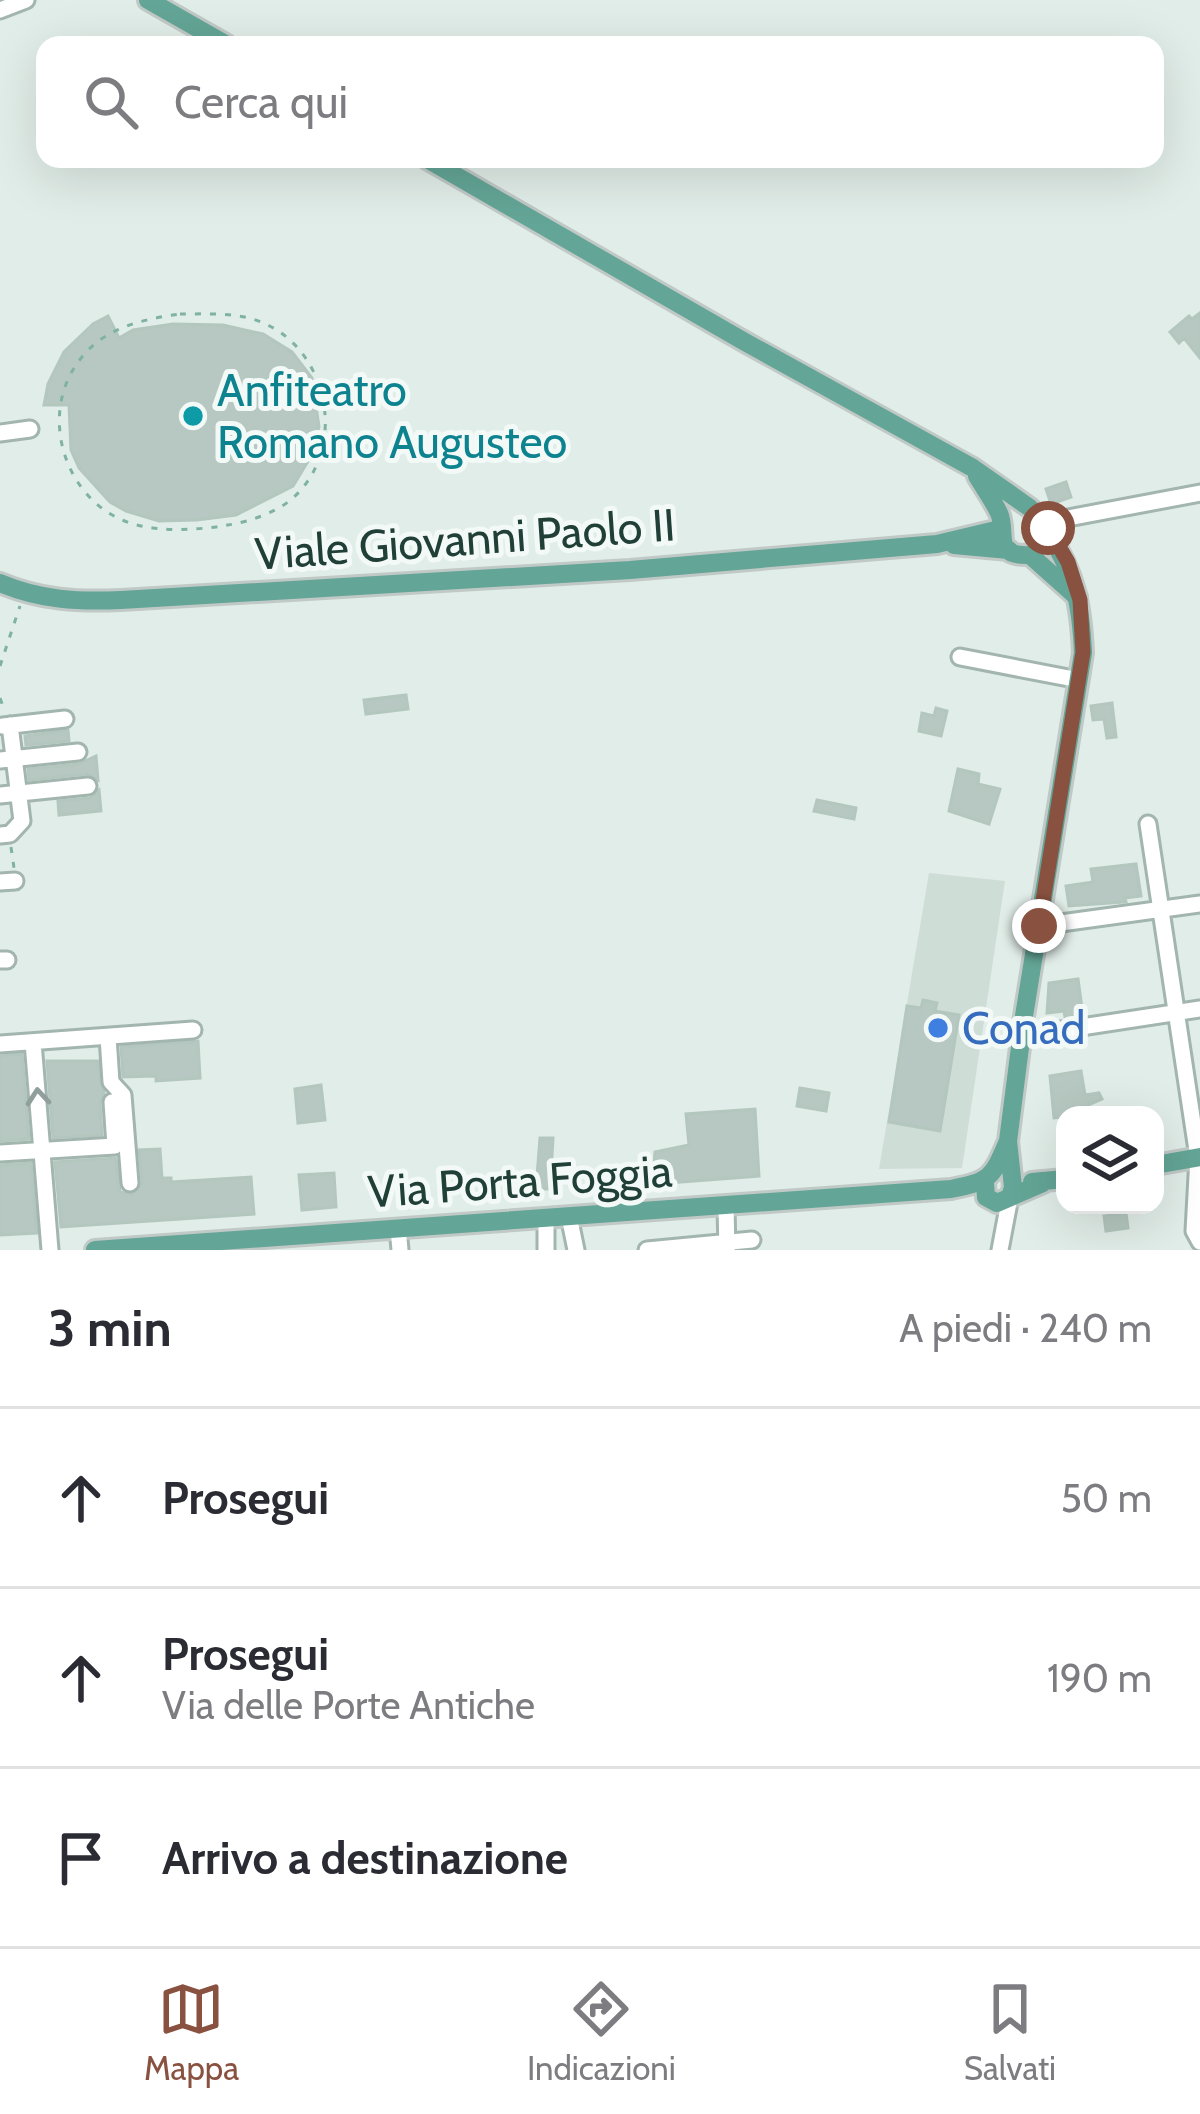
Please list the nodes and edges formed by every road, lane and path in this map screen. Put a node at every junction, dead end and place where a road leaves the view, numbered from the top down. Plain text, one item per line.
1 (26, 0) edge
2 (148, 0) edge
3 (0, 10) edge
4 (211, 36) edge
5 (443, 168) edge
6 (59, 426) junction
7 (30, 429) joint
8 (0, 433) edge
9 (973, 468) junction
10 (1200, 493) edge
11 (1030, 508) junction
12 (1001, 524) junction
13 (1048, 528) junction
14 (937, 544) junction
15 (1009, 550) junction
16 (1030, 555) junction
17 (0, 584) edge
18 (25, 593) junction
19 (1080, 600) junction
20 (960, 657) dead end
21 (0, 667) edge
22 (1078, 680) junction
23 (65, 719) dead end
24 (5, 726) edge
25 (78, 752) dead end
26 (7, 760) edge
27 (88, 786) dead end
28 (18, 794) junction
29 (0, 795) edge
30 (1148, 824) dead end
31 (5, 834) edge
32 (8, 882) edge
33 (1200, 904) edge
34 (1162, 909) junction
35 (1039, 926) junction
36 (1200, 1009) edge
37 (1178, 1011) junction
38 (193, 1030) dead end
39 (1022, 1036) junction
40 (108, 1037) junction
41 (33, 1042) junction
42 (0, 1044) edge
43 (112, 1102) dead end
44 (42, 1150) junction
45 (0, 1153) edge
46 (1199, 1157) edge
47 (1164, 1163) edge
48 (1056, 1181) edge
49 (130, 1183) dead end
50 (996, 1189) junction
51 (726, 1207) junction
52 (569, 1216) junction
53 (546, 1217) junction
54 (398, 1228) junction
55 (752, 1240) dead end
56 (1200, 1242) edge
57 (1002, 1243) edge
58 (212, 1246) edge
59 (727, 1246) edge
60 (50, 1250) edge
61 (94, 1250) edge
62 (400, 1250) edge
63 (546, 1250) edge
64 (575, 1250) edge
65 (647, 1250) edge

1 - 3 street
2 - 4 main road
5 - 9 main road
6 - 6 path
6 - 7 path
7 - 8 street
9 - 11 main road
9 - 12 main road
10 - 13 street
11 - 12 main road
11 - 13 main road
12 - 14 main road
12 - 15 main road
13 - 16 main road
13 - 19 main road
14 - 15 main road
14 - 18 main road, Viale Giovanni Paolo II
15 - 16 main road
16 - 19 main road
17 - 18 main road, Viale Giovanni Paolo II
18 - 21 path
19 - 22 main road
20 - 22 street
22 - 35 main road
23 - 24 street
24 - 26 street
25 - 26 street
26 - 28 street
27 - 28 street
28 - 29 street
28 - 31 street
30 - 34 street
31 - 32 path
33 - 34 street
34 - 35 street
34 - 37 street
35 - 39 main road
36 - 37 street
37 - 39 street
37 - 46 street
38 - 40 street
39 - 50 main road
40 - 41 street
40 - 49 street
41 - 42 street
44 -> 41 street
43 - 44 street
44 - 45 street
44 - 60 street
46 - 47 main road
46 - 56 street
48 - 50 main road, Via Porta Foggia
50 - 51 main road, Via Porta Foggia
50 - 57 street
51 - 52 main road, Via Porta Foggia
51 - 59 street
52 - 53 main road, Via Porta Foggia
52 - 64 street
53 - 54 main road, Via Porta Foggia
53 - 63 street
54 - 58 main road, Via Porta Foggia
54 - 62 street
55 - 59 street
58 - 61 main road, Via Porta Foggia
59 - 65 street

